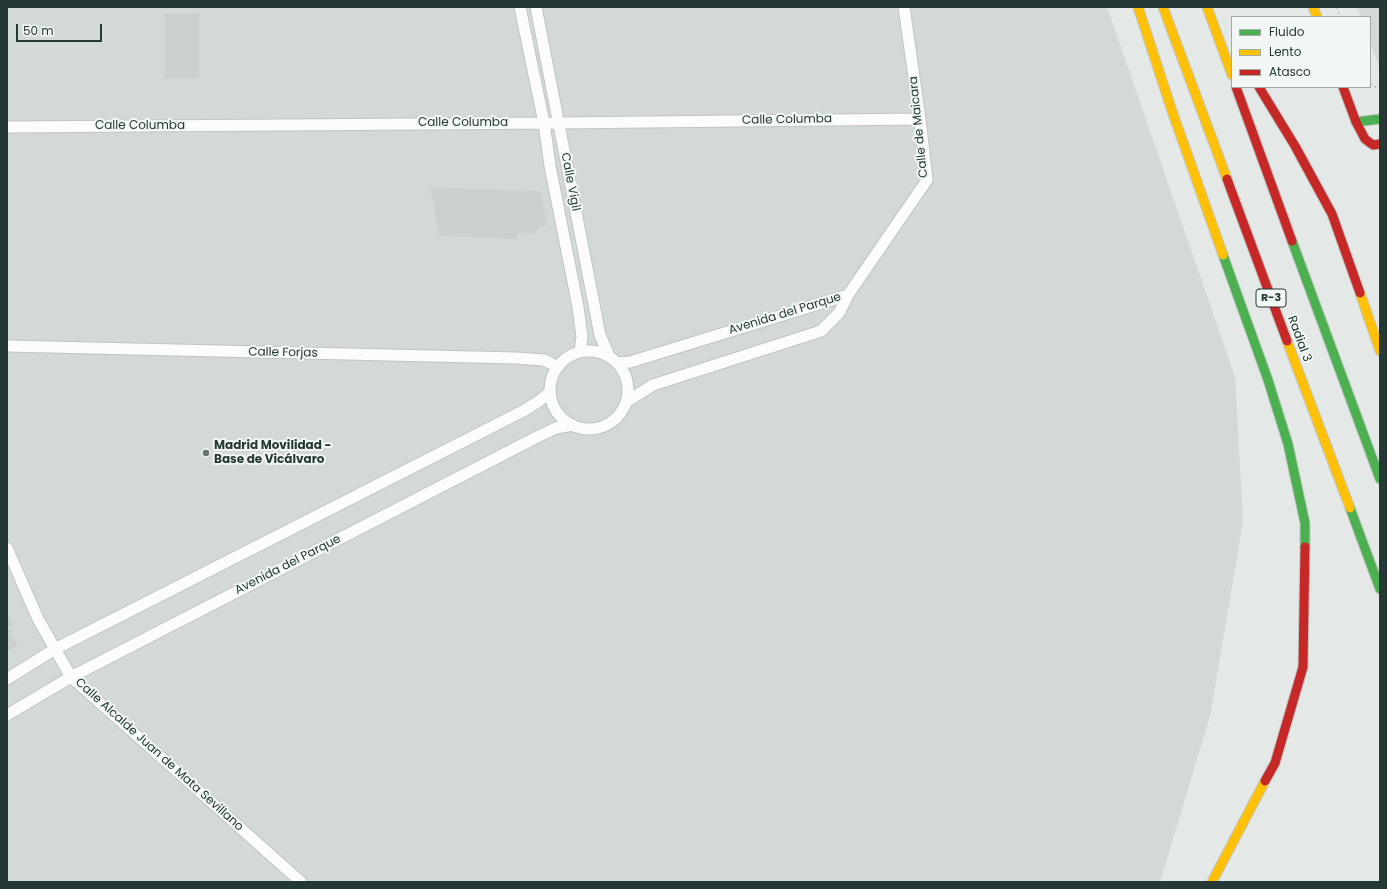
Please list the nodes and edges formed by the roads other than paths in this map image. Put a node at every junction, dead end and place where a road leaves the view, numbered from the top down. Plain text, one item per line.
1 (520, 7) edge
2 (536, 7) edge
3 (904, 7) edge
4 (1138, 7) edge
5 (1163, 7) edge
6 (1207, 7) edge
7 (1231, 72) edge
8 (1236, 88) edge
9 (1260, 88) edge
10 (1343, 88) edge
11 (920, 119) junction
12 (1380, 119) edge
13 (1356, 122) junction
14 (544, 123) junction
15 (558, 123) junction
16 (7, 127) edge
17 (1380, 144) edge
18 (848, 295) junction
19 (7, 346) edge
20 (1380, 351) edge
21 (580, 352) junction
22 (613, 360) junction
23 (558, 367) junction
24 (550, 392) junction
25 (626, 402) junction
26 (573, 426) junction
27 (1380, 479) edge
28 (7, 548) edge
29 (1380, 589) edge
30 (55, 649) junction
31 (71, 676) junction
32 (7, 679) edge
33 (7, 714) edge
34 (301, 882) edge
35 (1212, 882) edge

1 - 14 street, Calle Vigil
2 - 15 street, Calle Vigil
3 - 11 street, Calle de Maicara
4 - 35 main road
5 - 29 main road, Radial 3 / R-3
6 - 7 main road
8 - 27 main road
9 - 20 main road
10 - 13 main road
11 - 15 street, Calle Columba
11 - 18 street, Calle de Maicara
12 - 13 main road
13 - 17 main road
14 - 15 street, Calle Columba
14 - 16 street, Calle Columba
14 - 21 street, Calle Vigil
15 - 22 street, Calle Vigil
18 - 22 street, Avenida del Parque
18 - 25 street, Avenida del Parque
19 - 23 street, Calle Forjas
21 - 22 street
21 - 23 street
22 - 25 street
23 - 24 street
24 - 26 street
24 - 30 street
25 - 26 street
26 - 31 street, Avenida del Parque
28 - 30 street, Calle Alcalde Juan de Mata Sevillano
30 - 31 street, Calle Alcalde Juan de Mata Sevillano
30 - 32 street
31 - 33 street, Avenida del Parque
31 - 34 street, Calle Alcalde Juan de Mata Sevillano

